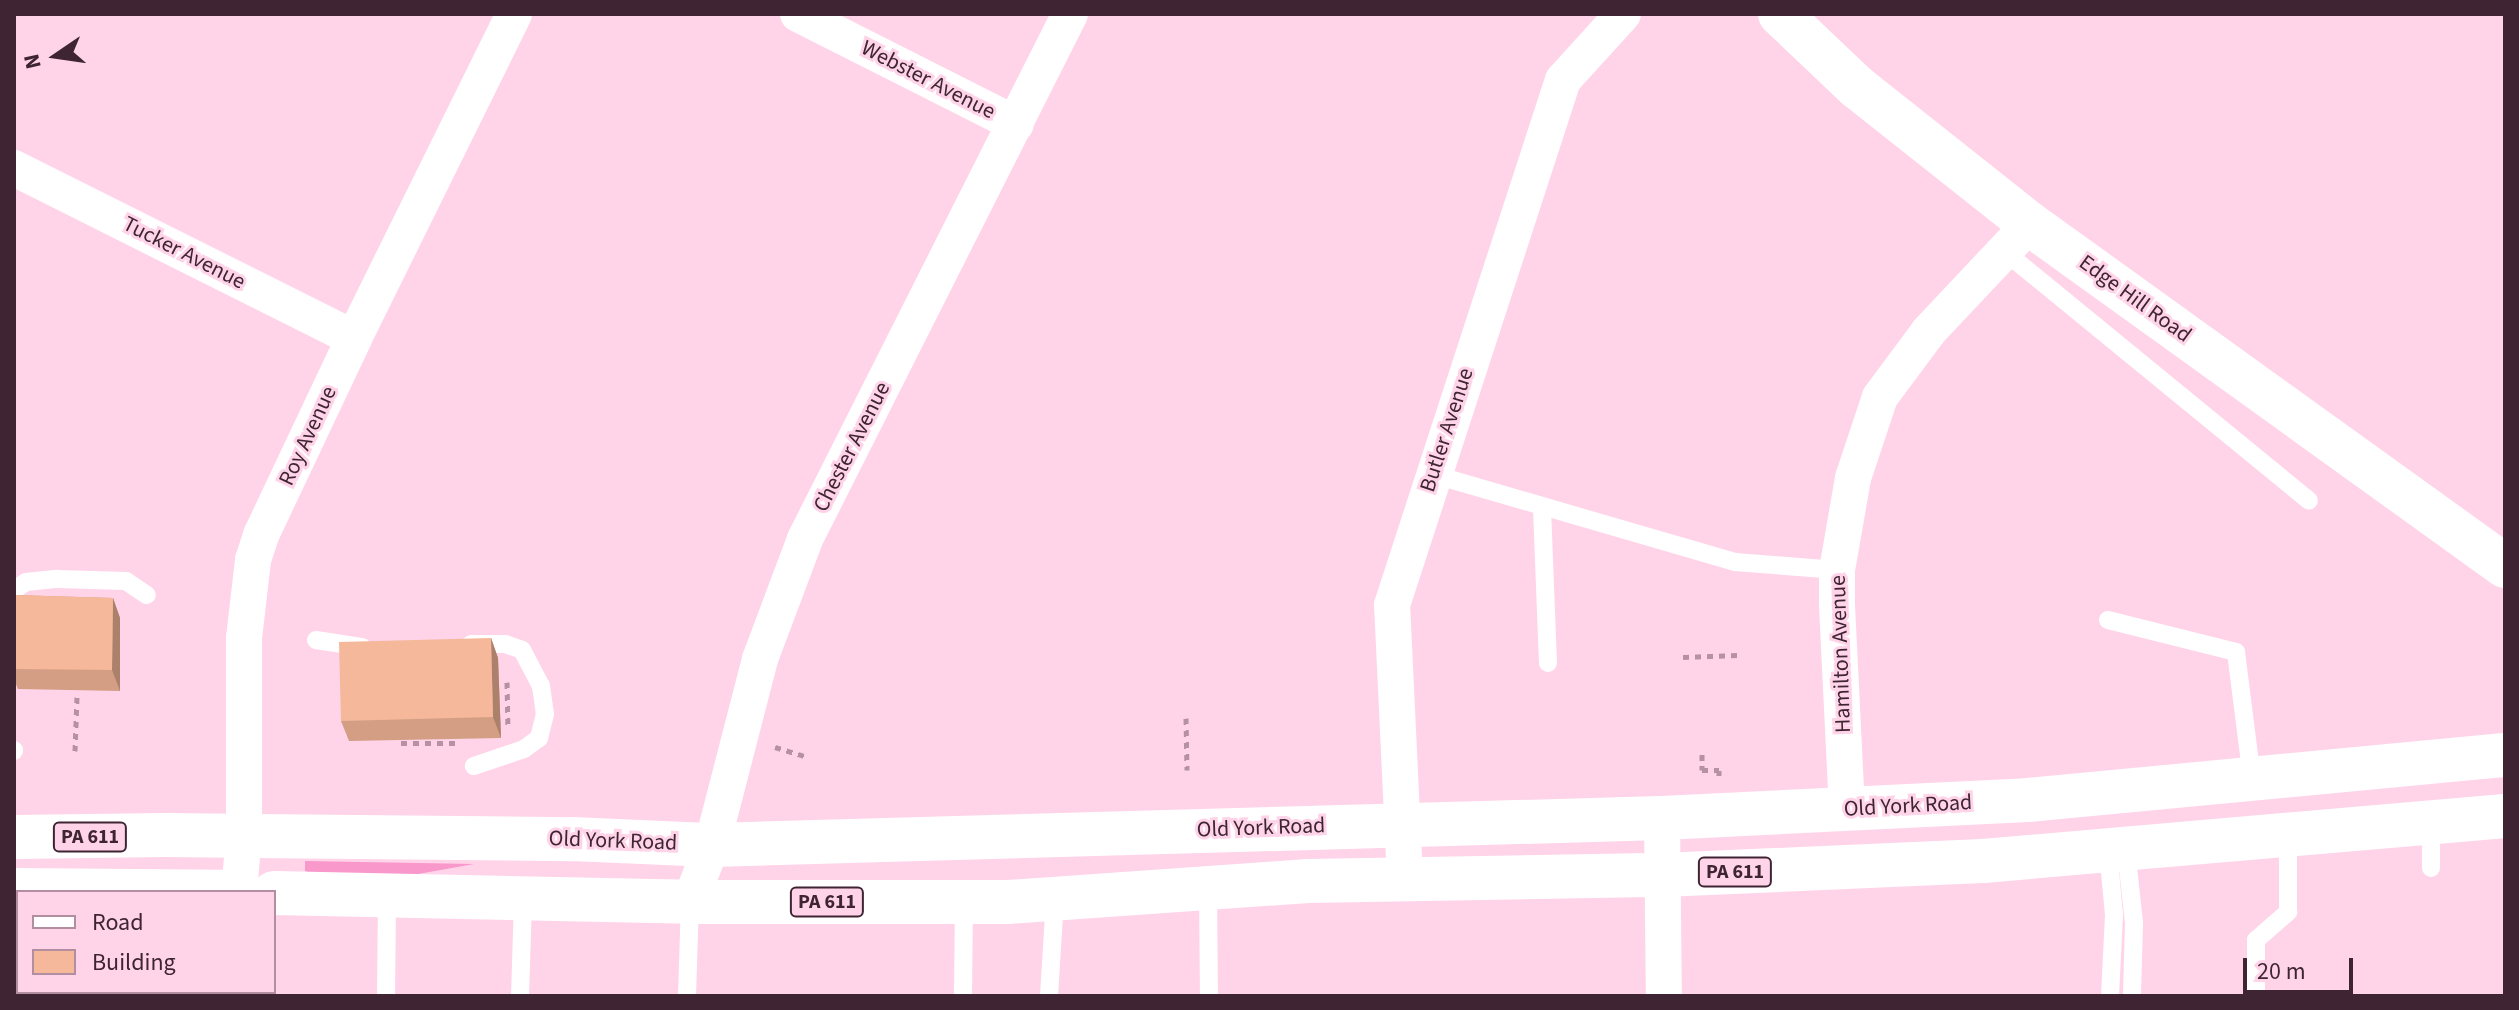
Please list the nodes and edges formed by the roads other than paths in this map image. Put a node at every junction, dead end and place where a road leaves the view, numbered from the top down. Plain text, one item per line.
1 (514, 14) edge
2 (798, 14) edge
3 (1070, 14) edge
4 (1623, 14) edge
5 (1780, 14) edge
6 (1016, 124) junction
7 (14, 168) edge
8 (2017, 238) junction
9 (354, 338) junction
10 (1432, 474) junction
11 (2309, 501) dead end
12 (1542, 508) junction
13 (2505, 566) edge
14 (1837, 570) junction
15 (14, 590) edge
16 (147, 595) dead end
17 (2108, 620) dead end
18 (316, 640) dead end
19 (444, 645) edge
20 (384, 646) edge
21 (1548, 663) dead end
22 (2505, 755) edge
23 (474, 766) dead end
24 (2252, 779) junction
25 (1847, 810) junction
26 (2505, 816) edge
27 (1662, 818) junction
28 (1402, 823) junction
29 (2431, 823) junction
30 (244, 835) junction
31 (2288, 835) junction
32 (14, 837) edge
33 (712, 845) junction
34 (2117, 849) junction
35 (2431, 868) dead end
36 (1663, 875) junction
37 (1405, 879) junction
38 (1208, 888) junction
39 (239, 890) edge
40 (276, 893) edge
41 (387, 896) junction
42 (523, 899) junction
43 (1055, 899) junction
44 (690, 902) junction
45 (964, 903) junction
46 (386, 996) edge
47 (520, 996) edge
48 (687, 996) edge
49 (963, 996) edge
50 (1049, 996) edge
51 (1209, 996) edge
52 (1664, 996) edge
53 (2110, 996) edge
54 (2132, 996) edge
55 (2256, 996) edge

1 - 9 street, Roy Avenue
2 - 6 street, Webster Avenue
3 - 6 street, Chester Avenue
4 - 10 street, Butler Avenue
5 - 8 main road, Edge Hill Road
6 - 33 street, Chester Avenue
7 - 9 street, Tucker Avenue
8 - 11 lane
8 - 13 main road, Edge Hill Road
8 - 14 street, Hamilton Avenue
9 - 30 street, Roy Avenue
10 - 12 lane
10 - 28 street, Butler Avenue
12 - 14 lane
12 - 21 lane
14 - 25 street, Hamilton Avenue
15 - 16 lane
17 - 24 lane
18 - 20 lane
19 - 23 lane
22 - 24 main road, Old York Road / PA 611
24 - 25 main road, Old York Road / PA 611
25 - 27 main road, Old York Road / PA 611
26 - 29 main road, PA 611
27 - 28 main road, Old York Road / PA 611
27 - 36 street
28 - 33 main road, Old York Road / PA 611
28 - 37 street, Butler Avenue
29 - 31 main road, PA 611
29 - 35 lane
30 - 32 main road, Old York Road / PA 611
30 - 33 main road, Old York Road / PA 611
30 - 39 street, Roy Avenue
31 - 34 main road, PA 611
31 - 55 lane
33 - 44 street, Chester Avenue
34 - 36 main road, PA 611
34 - 53 lane
34 - 54 lane
36 - 37 main road, PA 611
36 - 52 street
37 - 38 main road, PA 611
38 - 43 main road, PA 611
38 - 51 lane
40 - 41 main road, PA 611
41 - 42 main road, PA 611
41 - 46 lane
42 - 44 main road, PA 611
42 - 47 lane
43 - 45 main road, PA 611
43 - 50 lane
44 - 45 main road, PA 611
44 - 48 lane
45 - 49 lane

